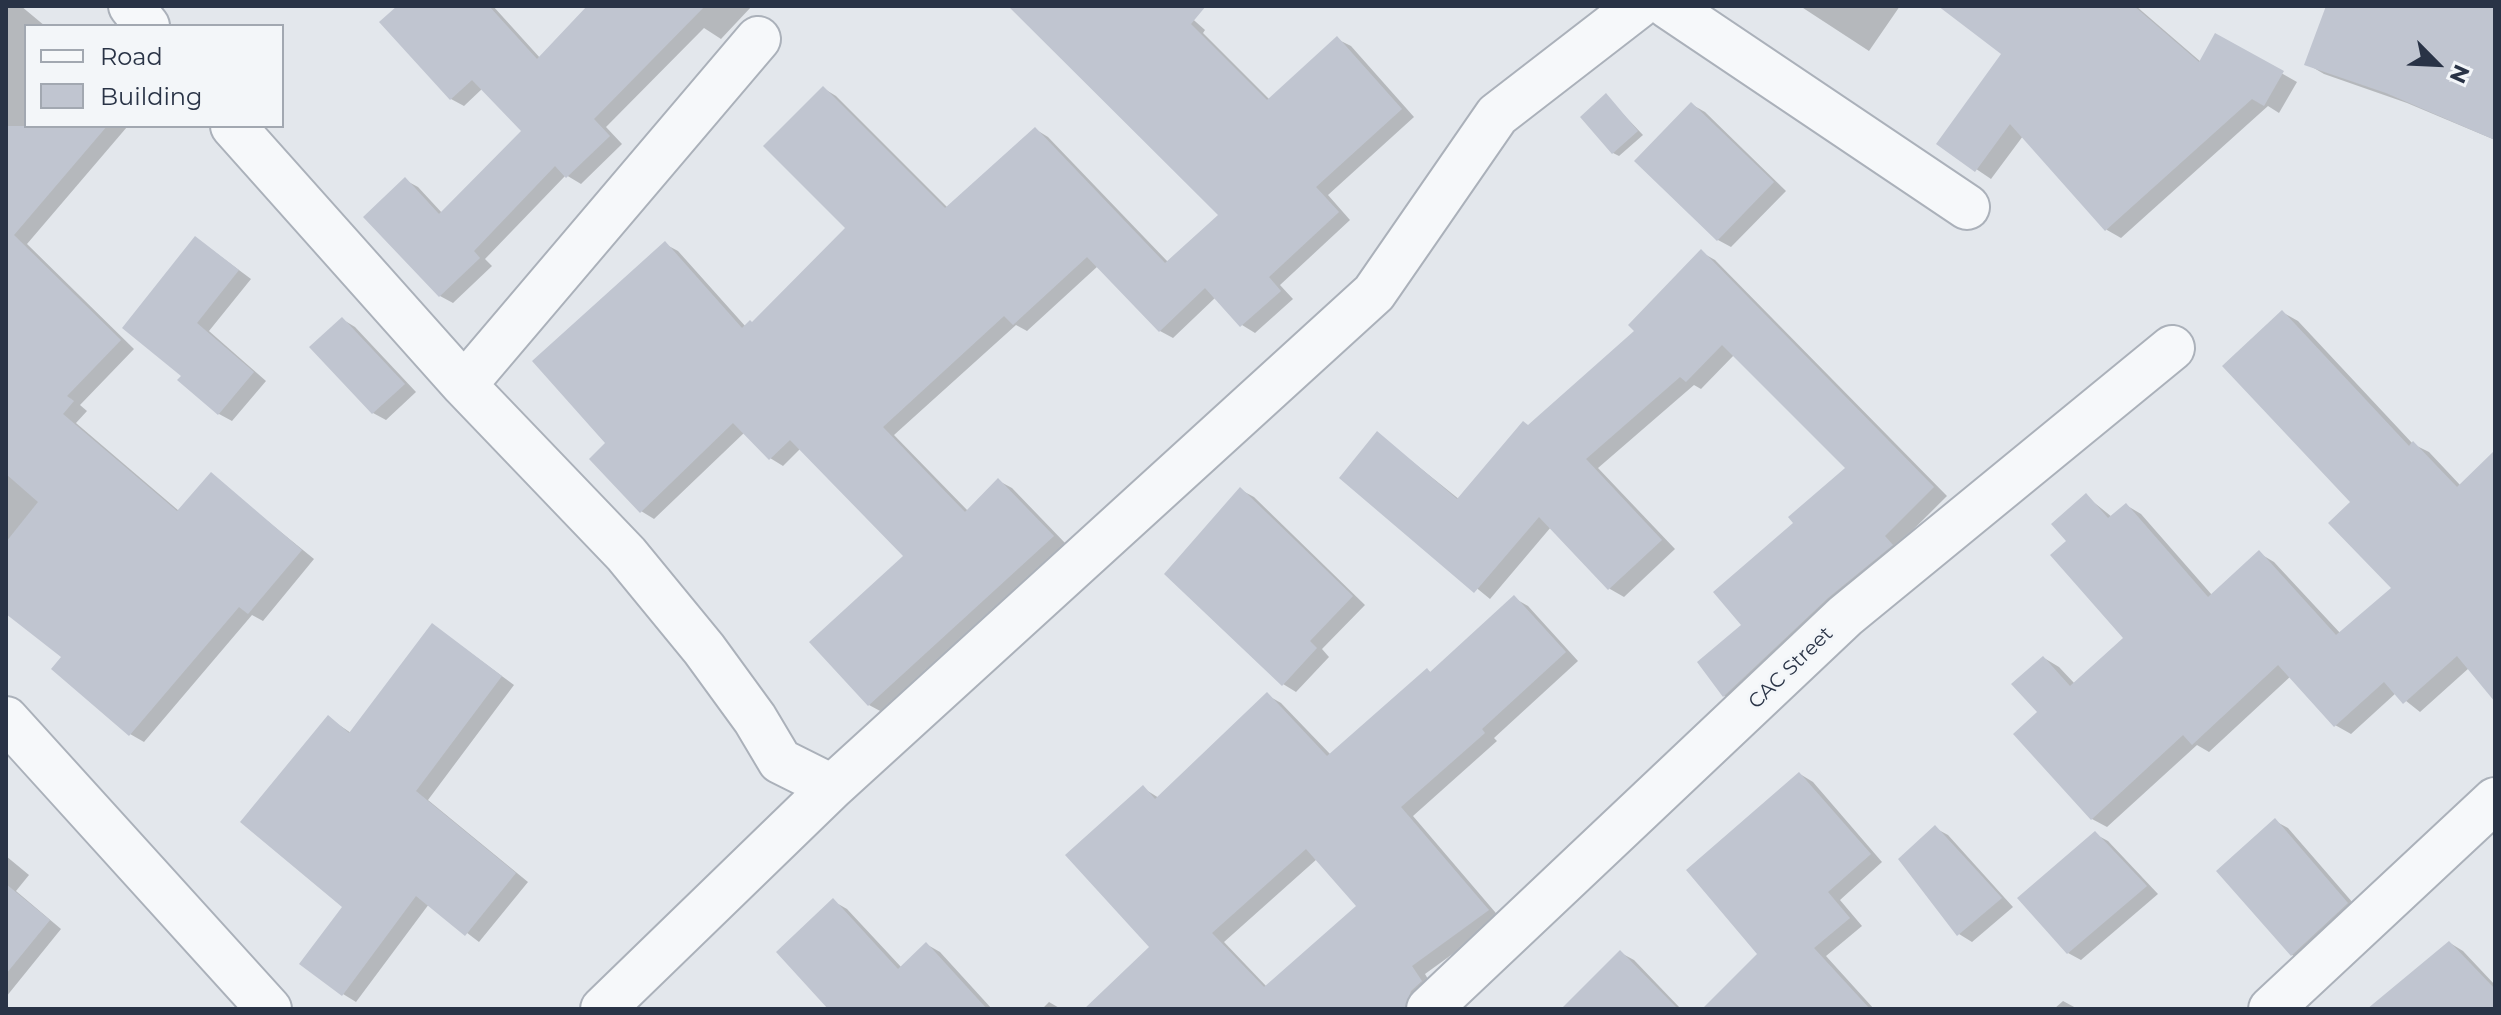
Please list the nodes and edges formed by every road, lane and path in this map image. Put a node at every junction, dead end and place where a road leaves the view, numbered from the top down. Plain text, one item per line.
1 (131, 6) edge
2 (1638, 6) edge
3 (1668, 6) edge
4 (145, 24) edge
5 (758, 39) dead end
6 (235, 128) edge
7 (1967, 207) dead end
8 (2172, 348) dead end
9 (464, 385) junction
10 (6, 719) edge
11 (832, 787) junction
12 (2495, 800) edge
13 (269, 1009) edge
14 (603, 1009) edge
15 (1429, 1009) edge
16 (2271, 1009) edge

1 - 4 street
2 - 11 street
3 - 7 street
5 - 9 street
6 - 9 street
8 - 15 street, CAC Street
9 - 11 street
10 - 13 street
11 - 14 street
12 - 16 street

